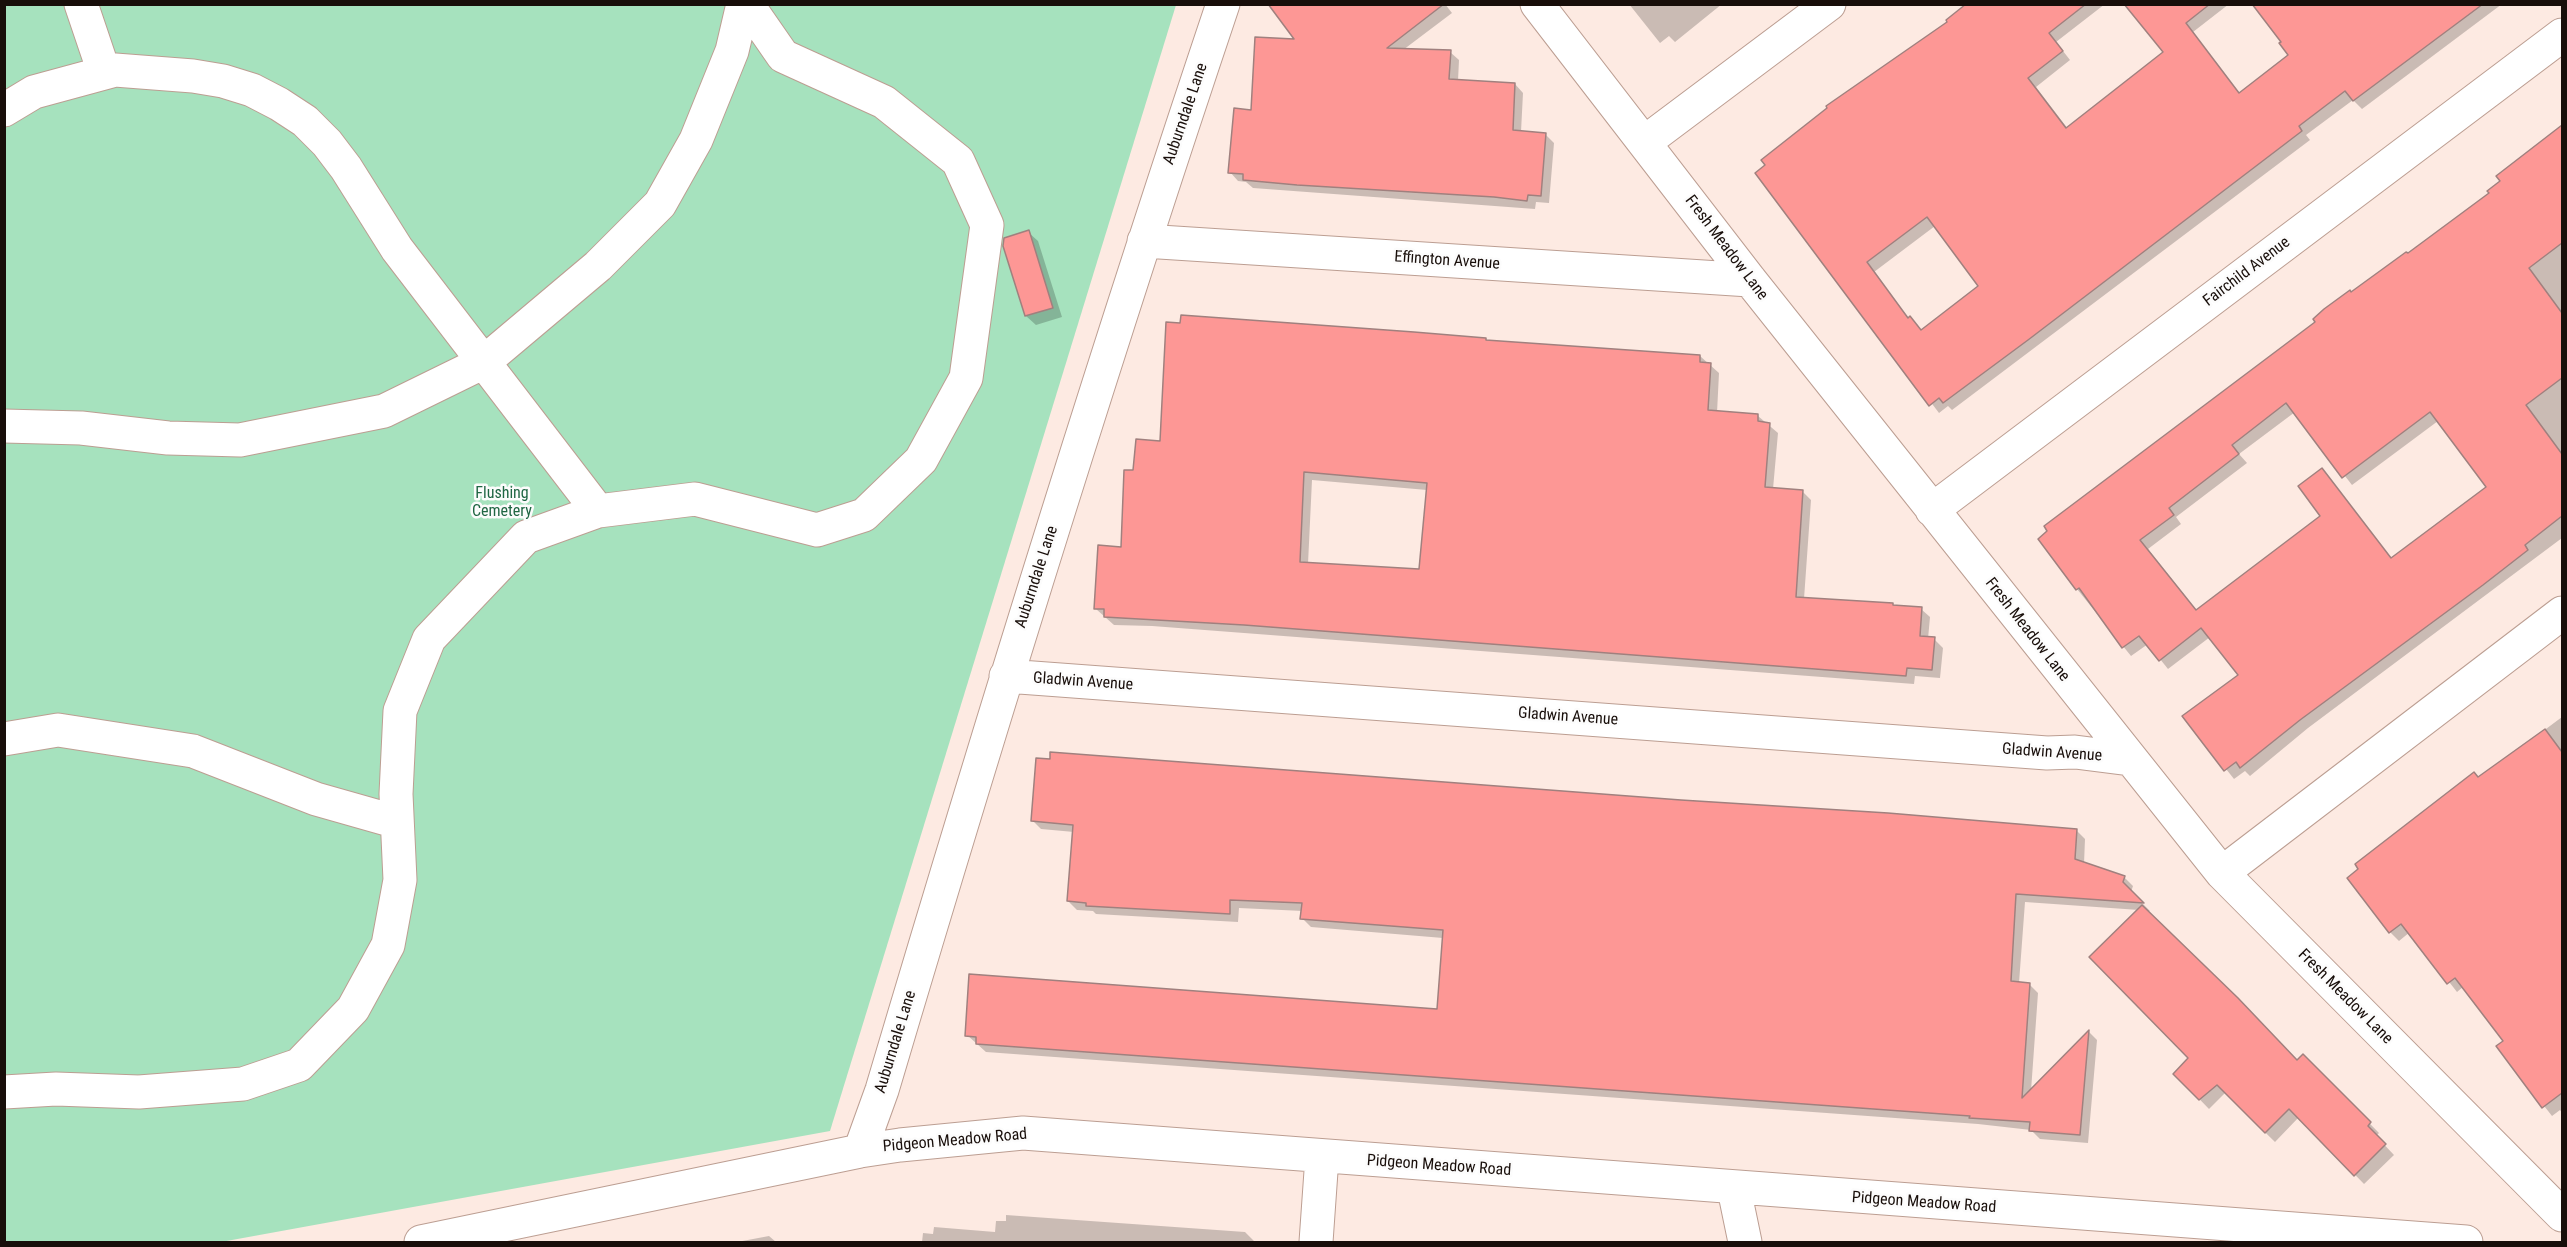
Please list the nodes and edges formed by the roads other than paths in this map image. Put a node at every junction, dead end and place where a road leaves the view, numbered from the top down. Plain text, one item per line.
1 (81, 4) edge
2 (745, 4) edge
3 (1223, 4) edge
4 (1537, 4) edge
5 (1829, 4) edge
6 (2562, 35) edge
7 (104, 72) junction
8 (4, 110) edge
9 (1645, 142) junction
10 (1144, 241) junction
11 (1750, 280) junction
12 (484, 362) junction
13 (4, 426) edge
14 (1932, 510) junction
15 (598, 511) junction
16 (2562, 613) edge
17 (1006, 676) junction
18 (4, 740) edge
19 (2130, 759) junction
20 (397, 822) junction
21 (2222, 873) junction
22 (4, 1092) edge
23 (860, 1151) junction
24 (1322, 1157) junction
25 (1734, 1188) junction
26 (2559, 1205) edge
27 (421, 1242) edge
28 (1316, 1242) edge
29 (1745, 1242) edge
30 (2466, 1242) edge

1 - 7 street
2 - 12 street
2 - 15 street
3 - 10 street, Auburndale Lane
4 - 9 street, Fresh Meadow Lane
5 - 9 street
6 - 14 street, Fairchild Avenue
7 - 8 street
7 - 12 street
9 - 11 street, Fresh Meadow Lane
10 - 11 street, Effington Avenue
10 - 17 street, Auburndale Lane
11 - 14 street, Fresh Meadow Lane
12 - 13 street
12 - 15 street
14 - 19 street, Fresh Meadow Lane
15 - 20 street
16 - 21 street
17 - 19 street, Gladwin Avenue
17 - 23 street, Auburndale Lane
18 - 20 street
19 - 21 street, Fresh Meadow Lane
20 - 22 street
21 - 26 street, Fresh Meadow Lane
23 - 24 street, Pidgeon Meadow Road
23 - 27 street, Pidgeon Meadow Road
24 - 25 street, Pidgeon Meadow Road
24 - 28 street
25 - 29 street
25 - 30 street, Pidgeon Meadow Road

